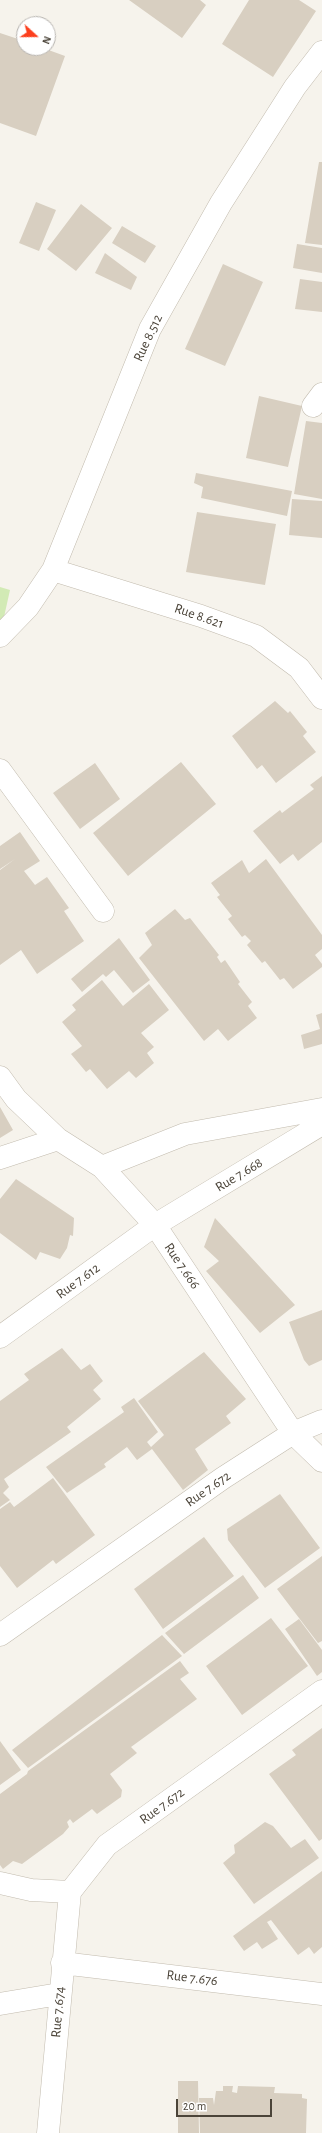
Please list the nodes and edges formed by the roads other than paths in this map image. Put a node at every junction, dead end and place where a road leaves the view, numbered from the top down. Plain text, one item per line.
1 (322, 52) edge
2 (54, 570) junction
3 (0, 636) edge
4 (322, 698) edge
5 (0, 770) edge
6 (103, 911) dead end
7 (0, 1077) edge
8 (322, 1109) edge
9 (322, 1124) edge
10 (58, 1139) junction
11 (0, 1158) edge
12 (102, 1167) junction
13 (156, 1226) junction
14 (0, 1337) edge
15 (322, 1421) edge
16 (293, 1433) junction
17 (322, 1462) edge
18 (0, 1635) edge
19 (322, 1691) edge
20 (0, 1883) edge
21 (70, 1892) junction
22 (62, 1963) junction
23 (59, 1994) junction
24 (322, 1994) edge
25 (0, 2004) edge
26 (48, 2133) edge

1 - 2 street, Rue 8.512
2 - 3 street, Rue 8.512
2 - 4 street, Rue 8.621
5 - 6 street
7 - 10 street, Rue 7.666
8 - 12 street
9 - 13 street, Rue 7.668
10 - 11 street
10 - 12 street, Rue 7.666
12 - 13 street, Rue 7.666
13 - 14 street, Rue 7.612
13 - 16 street, Rue 7.666
15 - 16 street, Rue 7.672
16 - 17 street, Rue 7.666
16 - 18 street, Rue 7.672
19 - 21 street, Rue 7.672
20 - 21 street
21 - 22 street, Rue 7.674
22 - 23 street, Rue 7.674
22 - 24 street, Rue 7.676
23 - 25 street
23 - 26 street, Rue 7.674

